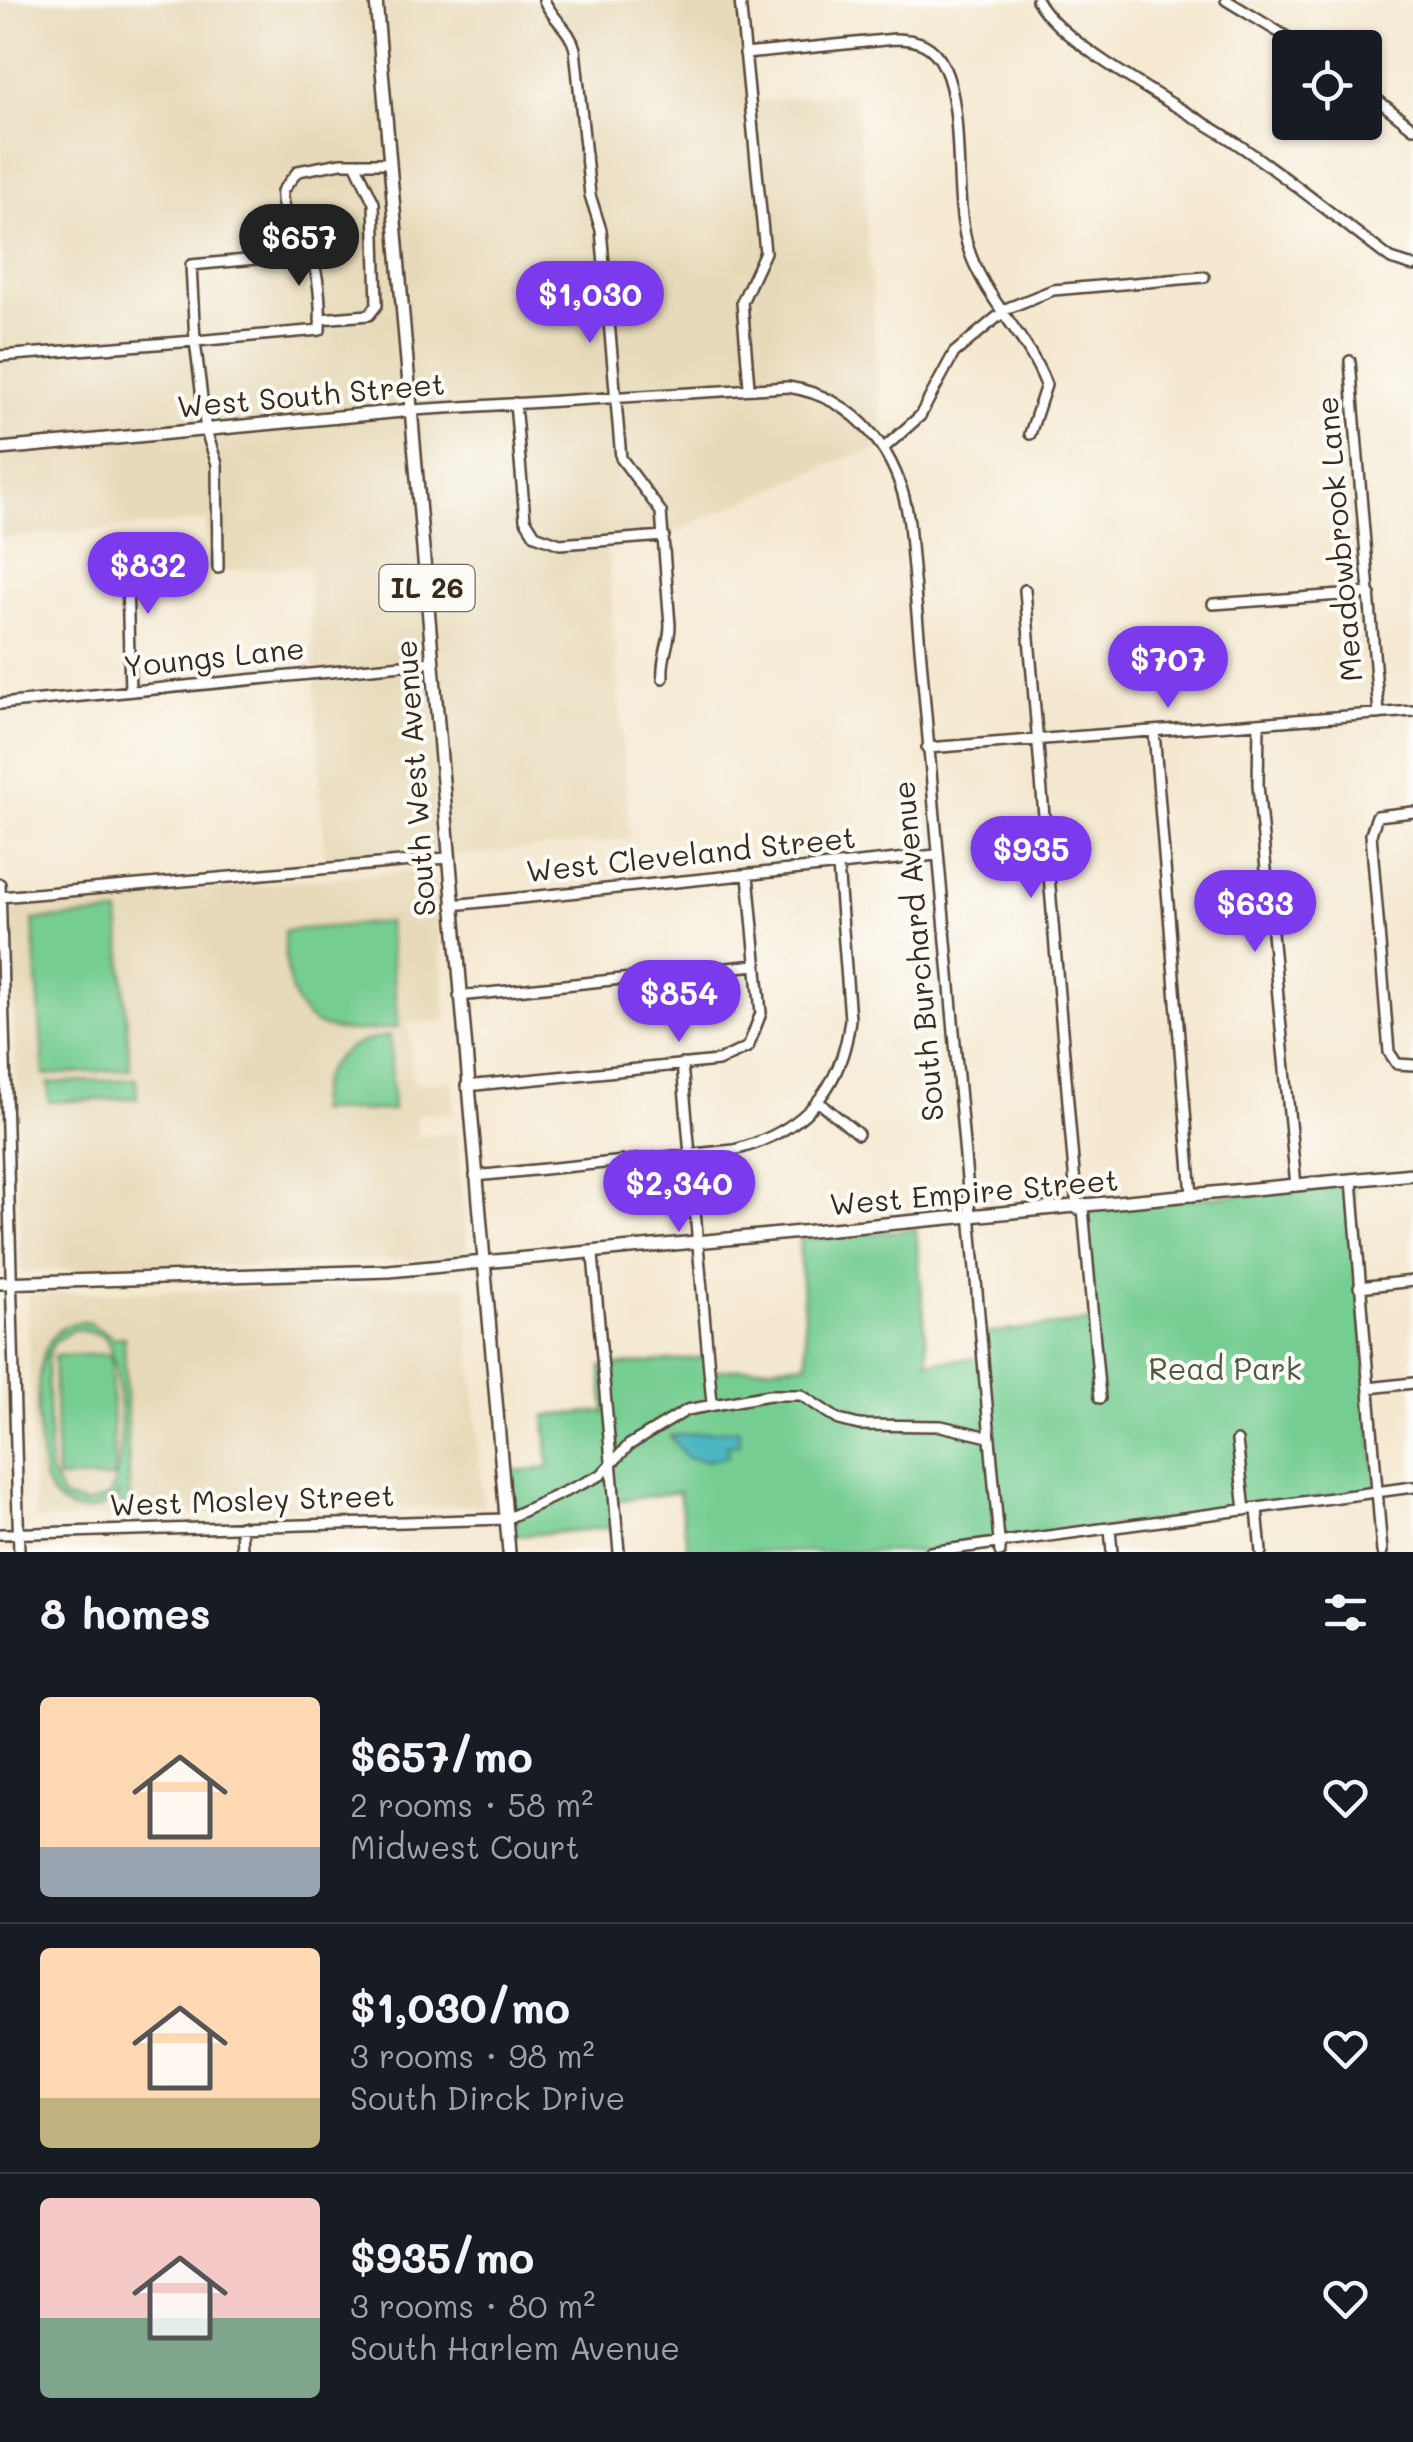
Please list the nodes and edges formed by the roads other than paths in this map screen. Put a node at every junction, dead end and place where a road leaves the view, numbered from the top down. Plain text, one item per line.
1 (376, 0) edge
2 (544, 0) edge
3 (740, 0) edge
4 (1037, 0) edge
5 (1226, 0) edge
6 (1275, 30) edge
7 (746, 54) junction
8 (1382, 103) edge
9 (1413, 128) edge
10 (388, 163) junction
11 (356, 165) junction
12 (310, 254) junction
13 (1413, 266) edge
14 (1204, 278) dead end
15 (1002, 312) junction
16 (320, 319) junction
17 (195, 342) junction
18 (0, 356) edge
19 (1350, 361) dead end
20 (750, 386) junction
21 (807, 390) joint
22 (615, 398) junction
23 (515, 403) junction
24 (413, 410) junction
25 (206, 431) junction
26 (1030, 434) dead end
27 (884, 448) junction
28 (0, 449) edge
29 (664, 536) junction
30 (126, 544) dead end
31 (218, 568) dead end
32 (1026, 590) dead end
33 (1370, 593) junction
34 (1213, 604) dead end
35 (433, 662) junction
36 (664, 678) dead end
37 (130, 692) junction
38 (0, 704) edge
39 (1413, 711) edge
40 (1378, 714) junction
41 (1259, 723) junction
42 (1154, 732) junction
43 (1036, 740) junction
44 (927, 748) junction
45 (1413, 812) edge
46 (936, 855) junction
47 (447, 858) junction
48 (838, 866) junction
49 (748, 875) junction
50 (0, 884) edge
51 (0, 897) edge
52 (450, 905) junction
53 (1, 956) edge
54 (756, 966) junction
55 (459, 996) junction
56 (682, 1064) junction
57 (1413, 1064) edge
58 (3, 1077) edge
59 (466, 1086) junction
60 (820, 1102) junction
61 (858, 1134) dead end
62 (689, 1154) junction
63 (1413, 1174) edge
64 (476, 1176) junction
65 (1352, 1180) junction
66 (1296, 1186) junction
67 (1192, 1196) junction
68 (1080, 1208) junction
69 (968, 1220) junction
70 (700, 1243) junction
71 (593, 1255) junction
72 (485, 1264) junction
73 (1413, 1281) edge
74 (6, 1282) edge
75 (1359, 1288) junction
76 (1413, 1383) edge
77 (1369, 1388) junction
78 (1100, 1398) dead end
79 (712, 1404) junction
80 (0, 1408) edge
81 (15, 1408) junction
82 (989, 1437) junction
83 (1237, 1441) dead end
84 (610, 1465) junction
85 (1413, 1487) edge
86 (1378, 1491) junction
87 (1256, 1508) junction
88 (1244, 1510) junction
89 (506, 1519) junction
90 (241, 1526) junction
91 (1110, 1528) junction
92 (0, 1534) edge
93 (19, 1534) junction
94 (1000, 1548) edge
95 (19, 1552) edge
96 (242, 1552) edge
97 (509, 1552) edge
98 (619, 1552) edge
99 (930, 1552) edge
100 (1112, 1552) edge
101 (1261, 1552) edge
102 (1382, 1552) edge

1 - 10 main road, South West Avenue / IL 26
2 - 22 street
3 - 7 street
4 - 13 street
5 - 6 street
7 - 15 street
7 - 20 street
8 - 9 street
10 - 11 street
10 - 24 main road, South West Avenue / IL 26
11 - 12 street
11 - 16 street
12 - 16 street
12 - 17 street
14 - 15 street
15 - 26 street
15 - 27 street
16 - 17 street
17 - 18 street
17 - 25 street
19 - 33 street, Meadowbrook Lane
20 - 21 street, West South Street
20 - 22 street, West South Street
21 - 27 street, South Burchard Avenue
22 - 23 street, West South Street
22 - 29 street
23 - 24 street, West South Street
23 - 29 street
24 - 25 main road, West South Street
24 - 35 main road, South West Avenue / IL 26
25 - 28 main road, West South Street
25 - 31 street
27 - 44 street, South Burchard Avenue
29 - 36 street
30 - 37 street
32 - 43 street
33 - 34 street
33 - 40 street, Meadowbrook Lane
35 - 37 street, Youngs Lane
35 - 47 main road, South West Avenue / IL 26
37 - 38 street, Youngs Lane
39 - 40 street
40 - 41 street
41 - 42 street
41 - 66 street
42 - 43 street
42 - 67 street
43 - 44 street
43 - 68 street
44 - 46 street, South Burchard Avenue
45 - 57 street
46 - 48 street, West Cleveland Street
46 - 69 street, South Burchard Avenue
47 - 51 street
47 - 52 main road, South West Avenue / IL 26
48 - 49 street, West Cleveland Street
48 - 60 street
49 - 52 street, West Cleveland Street
49 - 54 street
50 - 51 street
51 - 53 street
52 - 55 main road, South West Avenue / IL 26
53 - 58 street
54 - 55 street
54 - 56 street
55 - 59 main road, South West Avenue / IL 26
56 - 59 street
56 - 62 street
58 - 74 street
59 - 64 main road, South West Avenue / IL 26
60 - 61 street
60 - 62 street
62 - 64 street
62 - 70 street
63 - 65 main road, West Empire Street
64 - 72 main road, South West Avenue / IL 26
65 - 66 main road, West Empire Street
65 - 75 street
66 - 67 main road, West Empire Street
67 - 68 main road, West Empire Street
68 - 69 main road, West Empire Street
68 - 78 street
69 - 70 main road, West Empire Street
69 - 82 street, South Burchard Avenue
70 - 71 main road, West Empire Street
70 - 79 street
71 - 72 main road, West Empire Street
71 - 84 street
72 - 74 main road, West Empire Street
72 - 89 main road, South West Avenue / IL 26
73 - 75 street
74 - 81 street
75 - 77 street
76 - 77 street
77 - 86 street
79 - 82 street
79 - 84 street
80 - 81 street
81 - 93 street
82 - 94 street, South Burchard Avenue
83 - 88 street
84 - 89 street
84 - 98 street
85 - 86 street
86 - 87 street
86 - 102 street
87 - 88 street
87 - 101 street
88 - 91 street
89 - 90 street, West Mosley Street
89 - 97 main road, South West Avenue / IL 26
90 - 93 street, West Mosley Street
90 - 96 street
91 - 94 street
91 - 100 street
92 - 93 street, West Mosley Street
93 - 95 street
94 - 99 street

